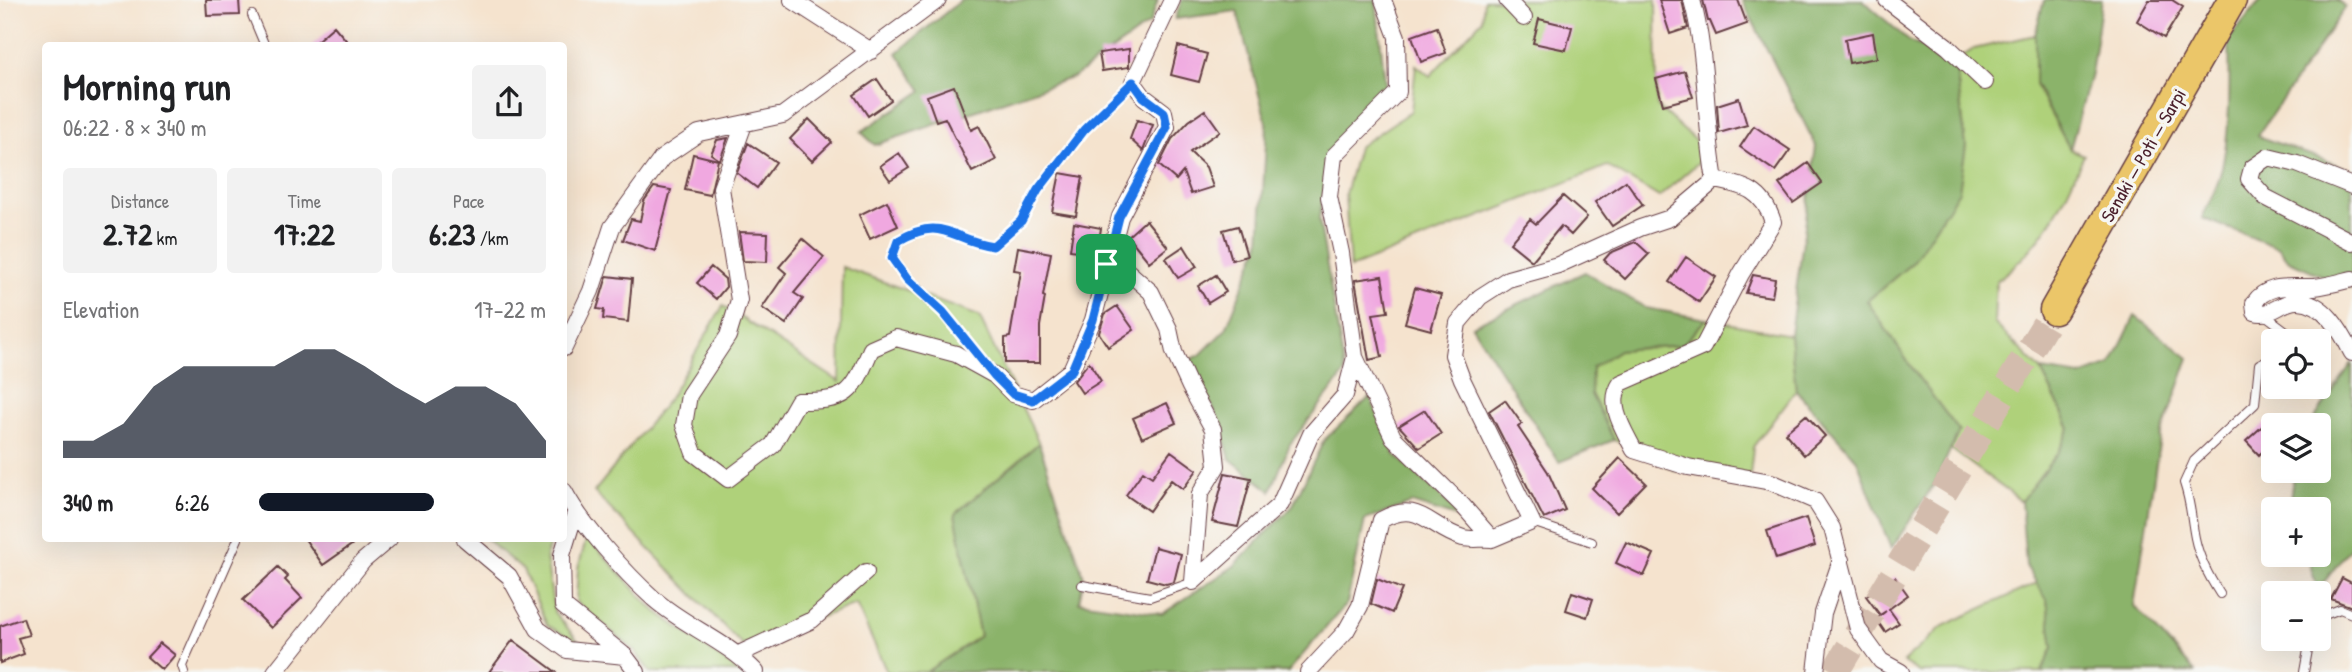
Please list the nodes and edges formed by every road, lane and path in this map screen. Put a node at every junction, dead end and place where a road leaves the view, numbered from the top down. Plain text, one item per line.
1 (792, 0) edge
2 (938, 0) edge
3 (1172, 0) edge
4 (1383, 0) edge
5 (1507, 0) edge
6 (1692, 0) edge
7 (1887, 0) edge
8 (2232, 0) edge
9 (252, 15) dead end
10 (1524, 18) dead end
11 (263, 42) edge
12 (871, 51) junction
13 (1133, 82) junction
14 (1986, 82) dead end
15 (744, 124) junction
16 (1715, 180) junction
17 (2352, 186) edge
18 (2352, 242) edge
19 (1106, 264) junction
20 (2352, 279) edge
21 (2054, 310) tunnel mouth
22 (2265, 315) junction
23 (2284, 329) edge
24 (567, 342) edge
25 (2352, 353) edge
26 (1355, 357) junction
27 (2261, 363) edge
28 (994, 375) junction
29 (567, 497) edge
30 (575, 513) junction
31 (1532, 523) junction
32 (567, 539) edge
33 (1492, 539) junction
34 (237, 542) edge
35 (385, 542) edge
36 (469, 542) edge
37 (566, 542) edge
38 (1592, 542) dead end
39 (1841, 561) junction
40 (866, 572) dead end
41 (1193, 582) junction
42 (1082, 585) dead end
43 (2220, 594) dead end
44 (2331, 612) edge
45 (2352, 614) edge
46 (2308, 651) edge
47 (739, 654) junction
48 (625, 656) junction
49 (184, 672) edge
50 (275, 672) edge
51 (637, 672) edge
52 (755, 672) edge
53 (1308, 672) edge
54 (1816, 672) edge
55 (1901, 672) edge
56 (2304, 672) edge

1 - 12 street
2 - 12 street
3 - 13 street
4 - 26 street
5 - 10 street
6 - 16 street
7 - 14 street
8 - 21 highway, Senaki — Poti — Sarpi
9 - 11 lane
12 - 15 street
13 - 19 street
13 - 28 lane
15 - 24 street
15 - 28 street
16 - 31 street
16 - 39 street
17 - 18 street
19 - 28 street
19 - 41 street
20 - 22 street
22 - 23 lane
22 - 25 street
26 - 33 street
26 - 41 street
27 - 43 lane
29 - 30 street
30 - 32 street
30 - 47 street
31 - 33 street
31 - 38 lane
33 - 53 street
34 - 49 lane
35 - 50 street
36 - 48 street
37 - 48 street
39 - 54 street
39 - 55 street
40 - 47 street
41 - 42 lane
44 - 45 lane
46 - 56 lane
47 - 52 street
48 - 51 street

